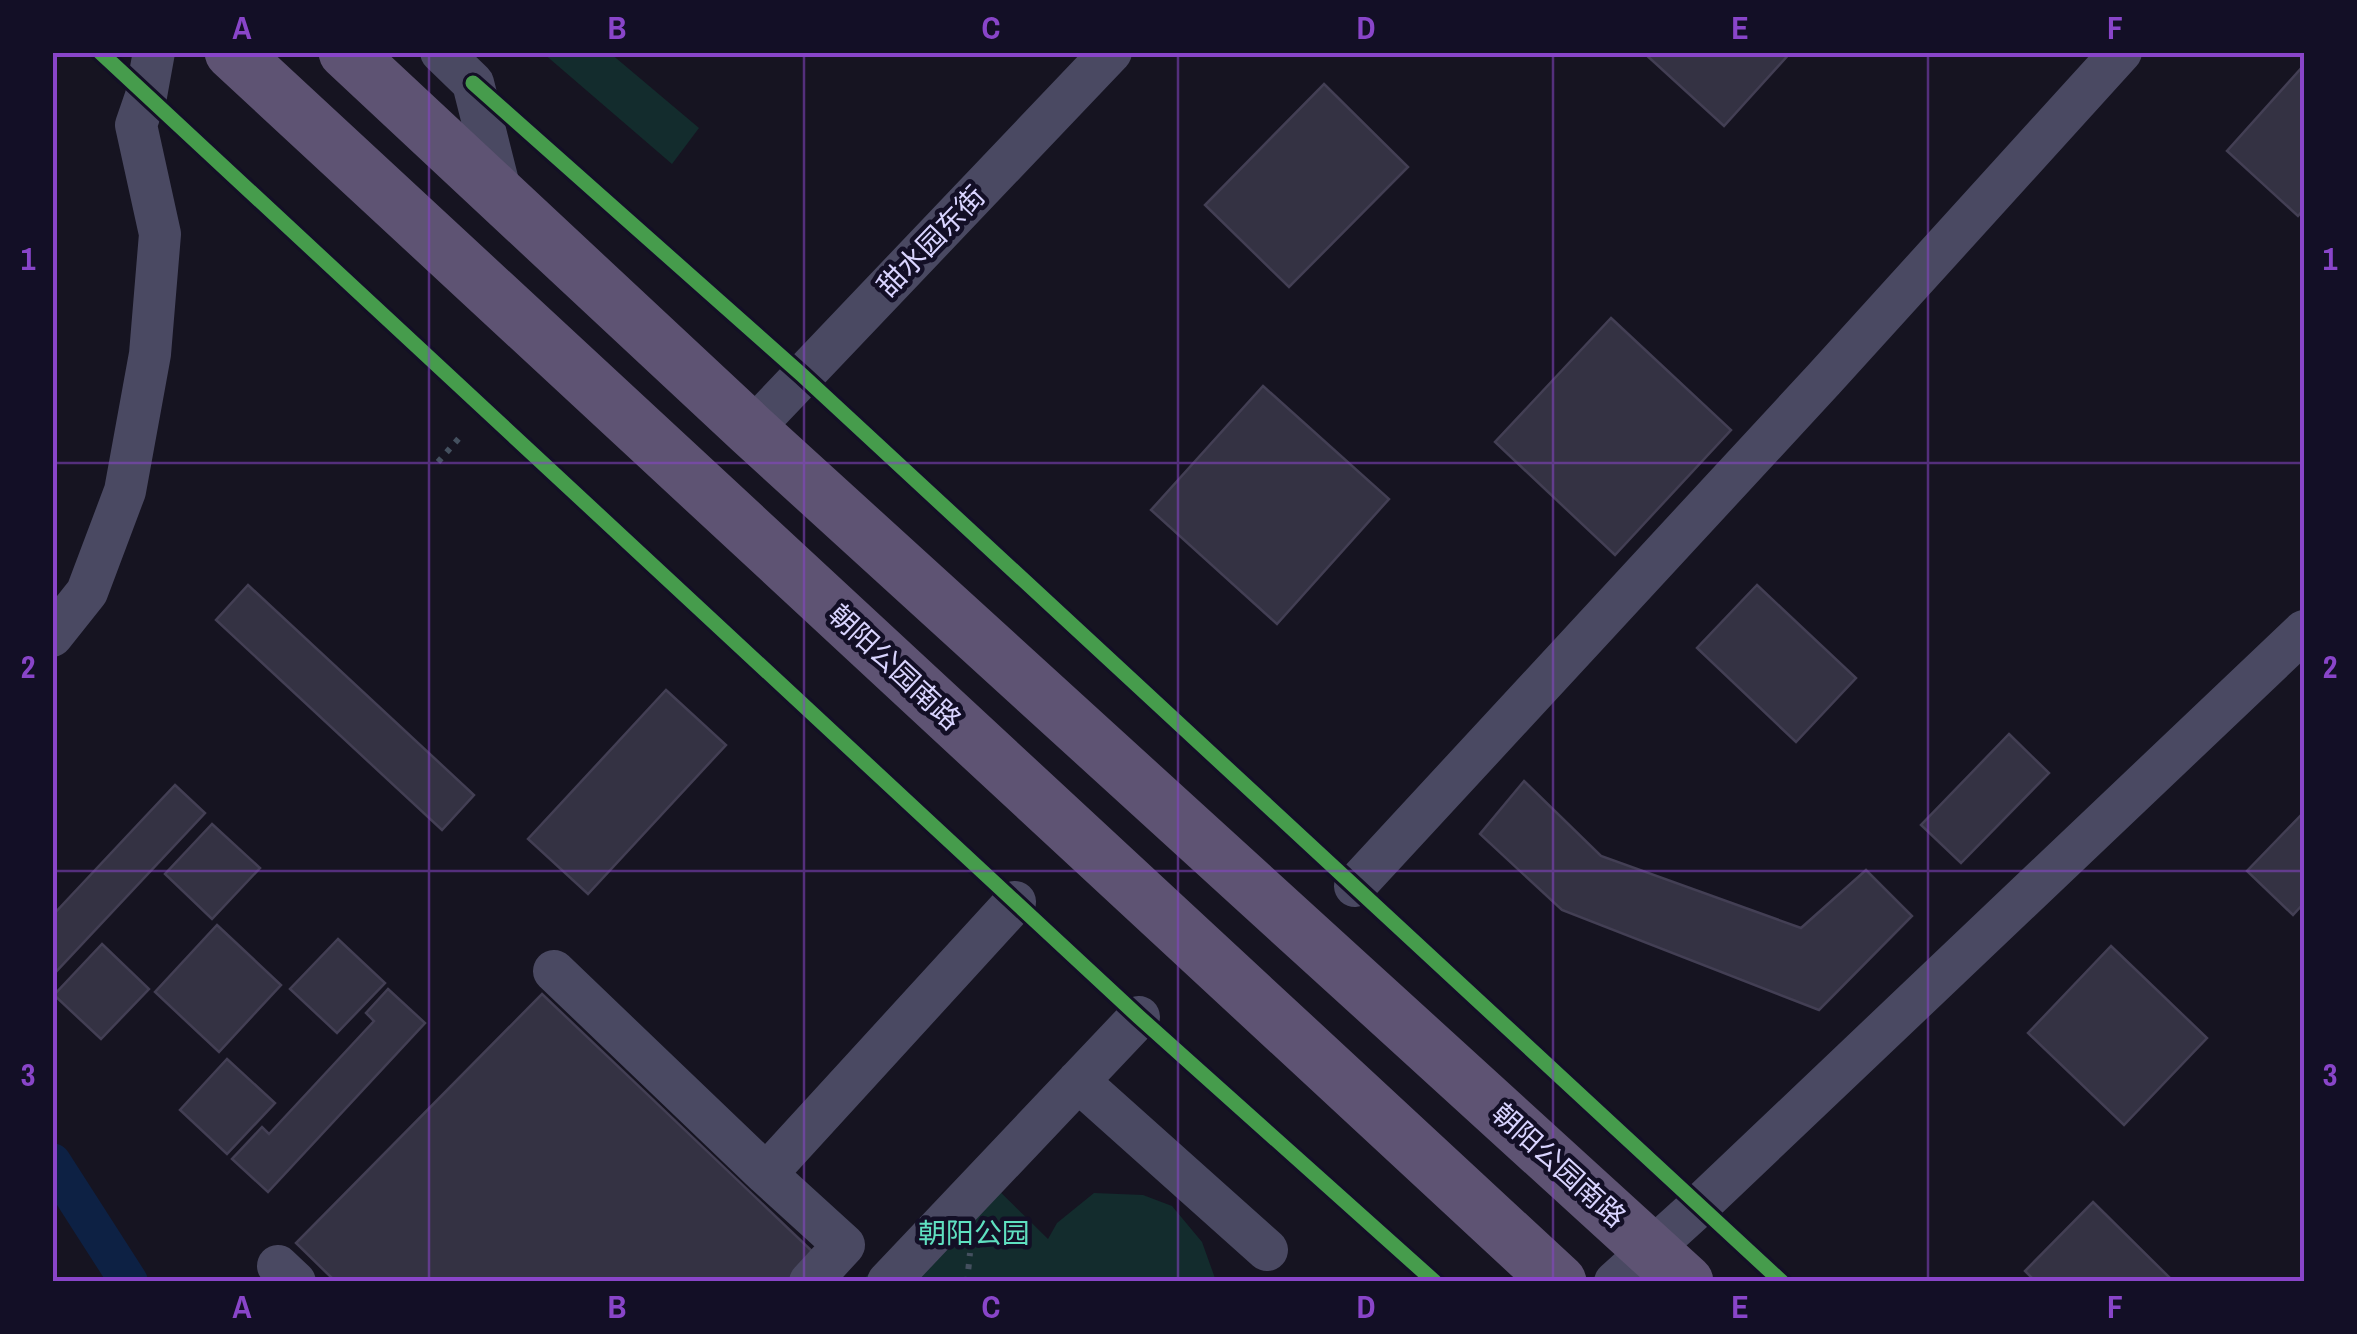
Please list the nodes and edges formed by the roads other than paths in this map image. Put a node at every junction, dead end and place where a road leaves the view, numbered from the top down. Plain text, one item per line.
1 (154, 52) edge
2 (232, 52) edge
3 (346, 52) edge
4 (441, 52) edge
5 (1112, 52) edge
6 (2121, 52) edge
7 (502, 198) junction
8 (751, 430) junction
9 (2304, 632) edge
10 (52, 636) edge
11 (1354, 886) dead end
12 (1015, 902) dead end
13 (554, 971) dead end
14 (1139, 1017) dead end
15 (1078, 1082) junction
16 (766, 1174) junction
17 (1267, 1250) dead end
18 (1651, 1271) edge
19 (810, 1282) edge
20 (888, 1282) edge
21 (1559, 1282) edge

1 - 10 street
2 - 21 main road, 朝阳公园南路
3 - 7 main road, 朝阳公园南路
4 - 7 street
5 - 8 street, 甜水园东街
6 - 11 street
7 - 8 main road, 朝阳公园南路
8 - 18 main road, 朝阳公园南路
9 - 18 street
12 - 16 street
13 - 16 street
14 - 15 street
15 - 17 street
15 - 20 street
16 - 19 street

